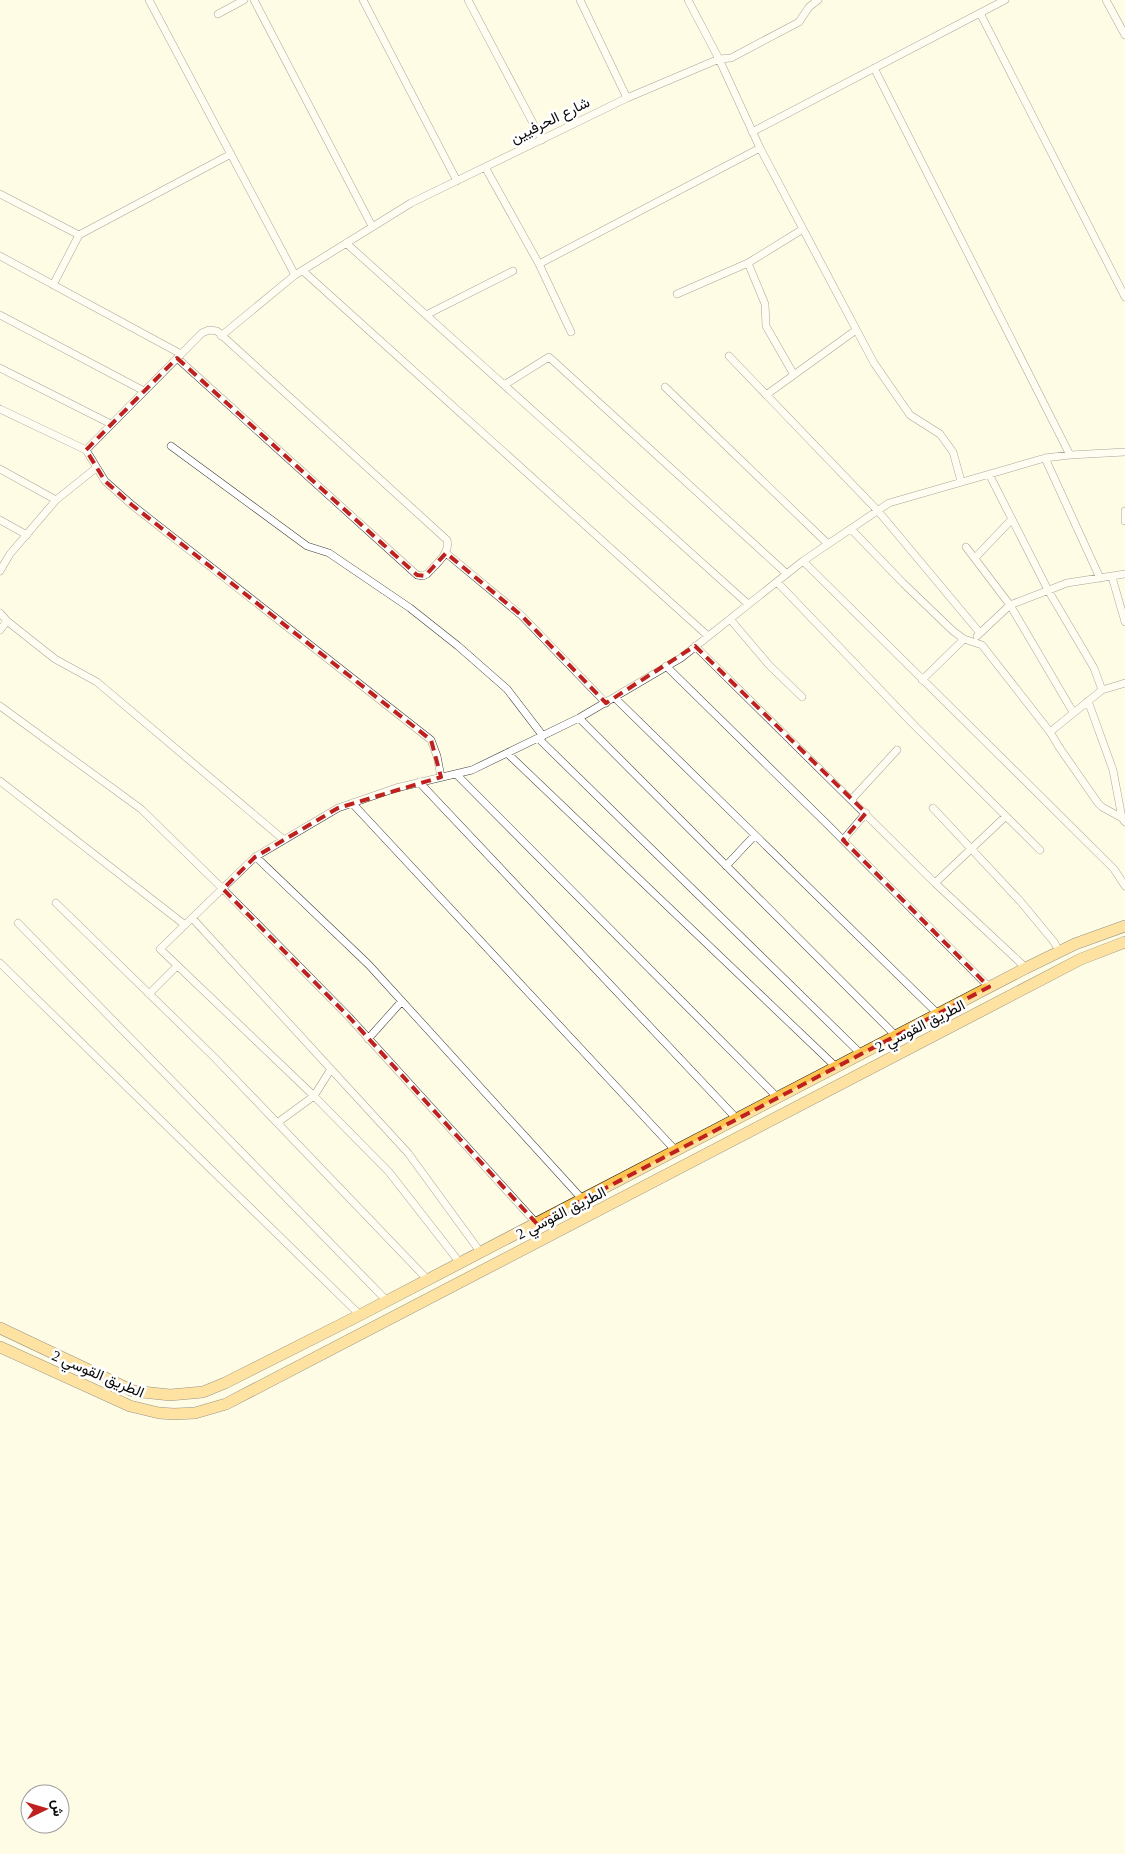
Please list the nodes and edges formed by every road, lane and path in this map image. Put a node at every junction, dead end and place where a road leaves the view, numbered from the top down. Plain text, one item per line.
1 (150, 0) edge
2 (244, 0) edge
3 (254, 0) edge
4 (364, 0) edge
5 (468, 0) edge
6 (580, 0) edge
7 (688, 0) edge
8 (806, 0) edge
9 (818, 0) edge
10 (1005, 0) edge
11 (1106, 0) edge
12 (810, 7) junction
13 (980, 13) junction
14 (218, 14) dead end
15 (1125, 35) edge
16 (719, 59) junction
17 (874, 68) junction
18 (628, 98) junction
19 (752, 132) junction
20 (542, 140) junction
21 (760, 148) junction
22 (231, 154) junction
23 (485, 167) junction
24 (457, 180) junction
25 (0, 194) edge
26 (372, 226) junction
27 (803, 229) junction
28 (79, 235) junction
29 (346, 243) junction
30 (0, 256) edge
31 (748, 263) junction
32 (539, 264) junction
33 (303, 270) junction
34 (513, 271) dead end
35 (295, 275) junction
36 (53, 285) junction
37 (677, 294) dead end
38 (1125, 297) edge
39 (0, 315) edge
40 (426, 315) junction
41 (856, 330) junction
42 (571, 332) dead end
43 (221, 336) junction
44 (179, 356) junction
45 (729, 356) dead end
46 (0, 368) edge
47 (794, 375) junction
48 (504, 385) junction
49 (665, 387) dead end
50 (144, 392) junction
51 (766, 394) junction
52 (0, 409) edge
53 (111, 424) junction
54 (170, 446) dead end
55 (86, 450) junction
56 (1125, 452) edge
57 (1070, 454) junction
58 (1045, 458) junction
59 (96, 468) junction
60 (0, 469) edge
61 (989, 474) junction
62 (961, 481) junction
63 (56, 500) junction
64 (878, 511) junction
65 (1125, 511) edge
66 (1012, 519) junction
67 (0, 520) edge
68 (1125, 521) edge
69 (851, 529) junction
70 (26, 535) junction
71 (828, 544) junction
72 (966, 547) dead end
73 (446, 553) junction
74 (975, 558) junction
75 (802, 561) junction
76 (1, 567) edge
77 (787, 574) junction
78 (1125, 574) edge
79 (1112, 577) junction
80 (1100, 578) junction
81 (776, 582) junction
82 (1048, 590) junction
83 (748, 604) junction
84 (1010, 605) junction
85 (0, 613) edge
86 (730, 619) junction
87 (7, 621) junction
88 (1125, 622) edge
89 (0, 630) edge
90 (980, 633) junction
91 (708, 636) junction
92 (964, 639) junction
93 (972, 641) junction
94 (696, 646) junction
95 (666, 666) junction
96 (922, 680) junction
97 (1125, 683) edge
98 (1102, 690) junction
99 (802, 697) dead end
100 (615, 698) junction
101 (1088, 701) junction
102 (606, 703) junction
103 (0, 706) edge
104 (1073, 712) junction
105 (579, 718) junction
106 (1050, 732) junction
107 (541, 737) junction
108 (897, 750) dead end
109 (507, 753) junction
110 (456, 774) junction
111 (441, 777) junction
112 (0, 781) edge
113 (419, 782) junction
114 (852, 799) junction
115 (352, 803) junction
116 (933, 808) dead end
117 (866, 813) junction
118 (1006, 816) junction
119 (1124, 820) edge
120 (756, 835) junction
121 (284, 840) junction
122 (843, 840) junction
123 (970, 849) junction
124 (1040, 850) dead end
125 (256, 856) junction
126 (726, 866) junction
127 (935, 883) junction
128 (1125, 886) edge
129 (224, 889) junction
130 (56, 903) dead end
131 (193, 919) junction
132 (18, 923) dead end
133 (185, 925) junction
134 (1125, 926) edge
135 (1125, 942) edge
136 (1060, 952) junction
137 (0, 963) edge
138 (177, 966) junction
139 (1026, 968) junction
140 (989, 987) junction
141 (149, 994) junction
142 (402, 1001) junction
143 (938, 1014) junction
144 (896, 1036) junction
145 (368, 1039) junction
146 (861, 1054) junction
147 (836, 1067) junction
148 (332, 1069) junction
149 (314, 1096) junction
150 (778, 1098) junction
151 (737, 1119) junction
152 (277, 1123) junction
153 (693, 1142) junction
154 (673, 1153) junction
155 (700, 1158) junction
156 (677, 1170) junction
157 (583, 1200) junction
158 (537, 1224) junction
159 (481, 1253) junction
160 (460, 1263) junction
161 (428, 1280) junction
162 (387, 1301) junction
163 (360, 1315) junction
164 (0, 1328) edge
165 (0, 1347) edge

1 - 22 street
2 - 14 street
3 - 26 street
4 - 24 street
5 - 20 street
6 - 18 street
7 - 16 street
8 - 12 street
9 - 12 street, شارع الحرفيين
10 - 13 street
11 - 15 street
12 - 16 street, شارع الحرفيين
13 - 17 street
13 - 38 street
16 - 18 street, شارع الحرفيين
16 - 19 street
17 - 19 street
17 - 57 street
18 - 20 street, شارع الحرفيين
19 - 21 street
20 - 23 street, شارع الحرفيين
21 - 27 street
21 - 32 street
22 - 28 street
22 - 35 street
23 - 24 street, شارع الحرفيين
23 - 32 street
24 - 26 street, شارع الحرفيين
25 - 28 street
26 - 29 street, شارع الحرفيين
27 - 31 street
27 - 41 street
28 - 36 street
29 - 33 street, شارع الحرفيين
29 - 40 street
30 - 36 street
31 - 37 street
31 - 47 street
32 - 42 street
33 - 35 street, شارع الحرفيين
33 - 91 street
34 - 40 street
35 - 43 street, شارع الحرفيين
36 - 44 street
39 - 50 street
40 - 48 street
41 - 47 street
41 - 62 street
43 - 44 street
43 - 73 street
44 - 50 street
44 - 73 street
45 - 51 street
46 - 53 street
47 - 51 street
48 - 77 street
48 - 83 street
49 - 71 street
50 - 53 street
51 - 64 street
52 - 55 street
53 - 55 street
54 - 107 street
55 - 59 street
56 - 57 street
57 - 58 street
58 - 61 street
58 - 80 street
59 - 63 street
59 - 111 street
60 - 63 street
61 - 62 street
61 - 66 street
62 - 64 street
63 - 70 street
64 - 69 street
64 - 90 street
65 - 68 street
66 - 74 street
66 - 82 street
67 - 70 street
69 - 71 street
69 - 92 street
70 - 76 street
71 - 75 street
72 - 74 street
73 - 102 street
74 - 84 street
75 - 77 street
75 - 96 street
77 - 81 street
78 - 79 street
79 - 80 street
79 - 88 street
80 - 82 street
81 - 83 street
81 - 118 street
82 - 84 street
82 - 98 street
83 - 86 street
84 - 90 street
84 - 104 street
85 - 87 street
86 - 91 street
86 - 99 street
87 - 89 street
87 - 121 street
90 - 93 street
91 - 94 street
92 - 93 street
92 - 96 street
93 - 106 street
94 - 95 street
94 - 114 street
95 - 100 street
95 - 122 street
96 - 128 street
97 - 98 street
98 - 101 street
100 - 102 street
100 - 120 street
101 - 104 street
101 - 119 street
102 - 105 street
103 - 129 street
104 - 106 street
105 - 107 street
105 - 126 street
106 - 119 street
107 - 109 street
107 - 146 street
108 - 114 street
109 - 110 street
109 - 147 street
110 - 111 street
110 - 150 street
111 - 113 street
112 - 133 street
113 - 115 street
113 - 151 street
114 - 117 street
115 - 121 street
115 - 154 street
116 - 123 street
117 - 122 street
117 - 127 street
118 - 123 street
118 - 124 street
120 - 126 street
120 - 143 street
121 - 125 street
122 - 140 street
123 - 127 street
123 - 136 street
125 - 129 street
125 - 142 street
126 - 144 street
127 - 139 street
129 - 131 street
129 - 145 street
130 - 141 street
131 - 133 street
131 - 148 street
132 - 162 street
133 - 138 street
134 - 136 highway, الطريق القوسي 2
135 - 155 highway, الطريق القوسي 2
136 - 139 highway, الطريق القوسي 2
137 - 163 street
138 - 141 street
138 - 149 street
139 - 140 highway, الطريق القوسي 2
140 - 143 highway, الطريق القوسي 2
141 - 152 street
142 - 145 street
142 - 157 street
143 - 144 highway, الطريق القوسي 2
144 - 146 highway, الطريق القوسي 2
145 - 158 street
146 - 147 highway, الطريق القوسي 2
147 - 150 highway, الطريق القوسي 2
148 - 149 street
148 - 159 street
149 - 152 street
149 - 160 street
150 - 151 highway, الطريق القوسي 2
151 - 153 highway, الطريق القوسي 2
152 - 161 street
153 - 154 highway, الطريق القوسي 2
153 - 155 highway
154 - 156 highway
154 - 157 highway, الطريق القوسي 2
155 - 156 highway, الطريق القوسي 2
156 - 165 highway, الطريق القوسي 2
157 - 158 highway, الطريق القوسي 2
158 - 159 highway, الطريق القوسي 2
159 - 160 highway, الطريق القوسي 2
160 - 161 highway, الطريق القوسي 2
161 - 162 highway, الطريق القوسي 2
162 - 163 highway, الطريق القوسي 2
163 - 164 highway, الطريق القوسي 2

